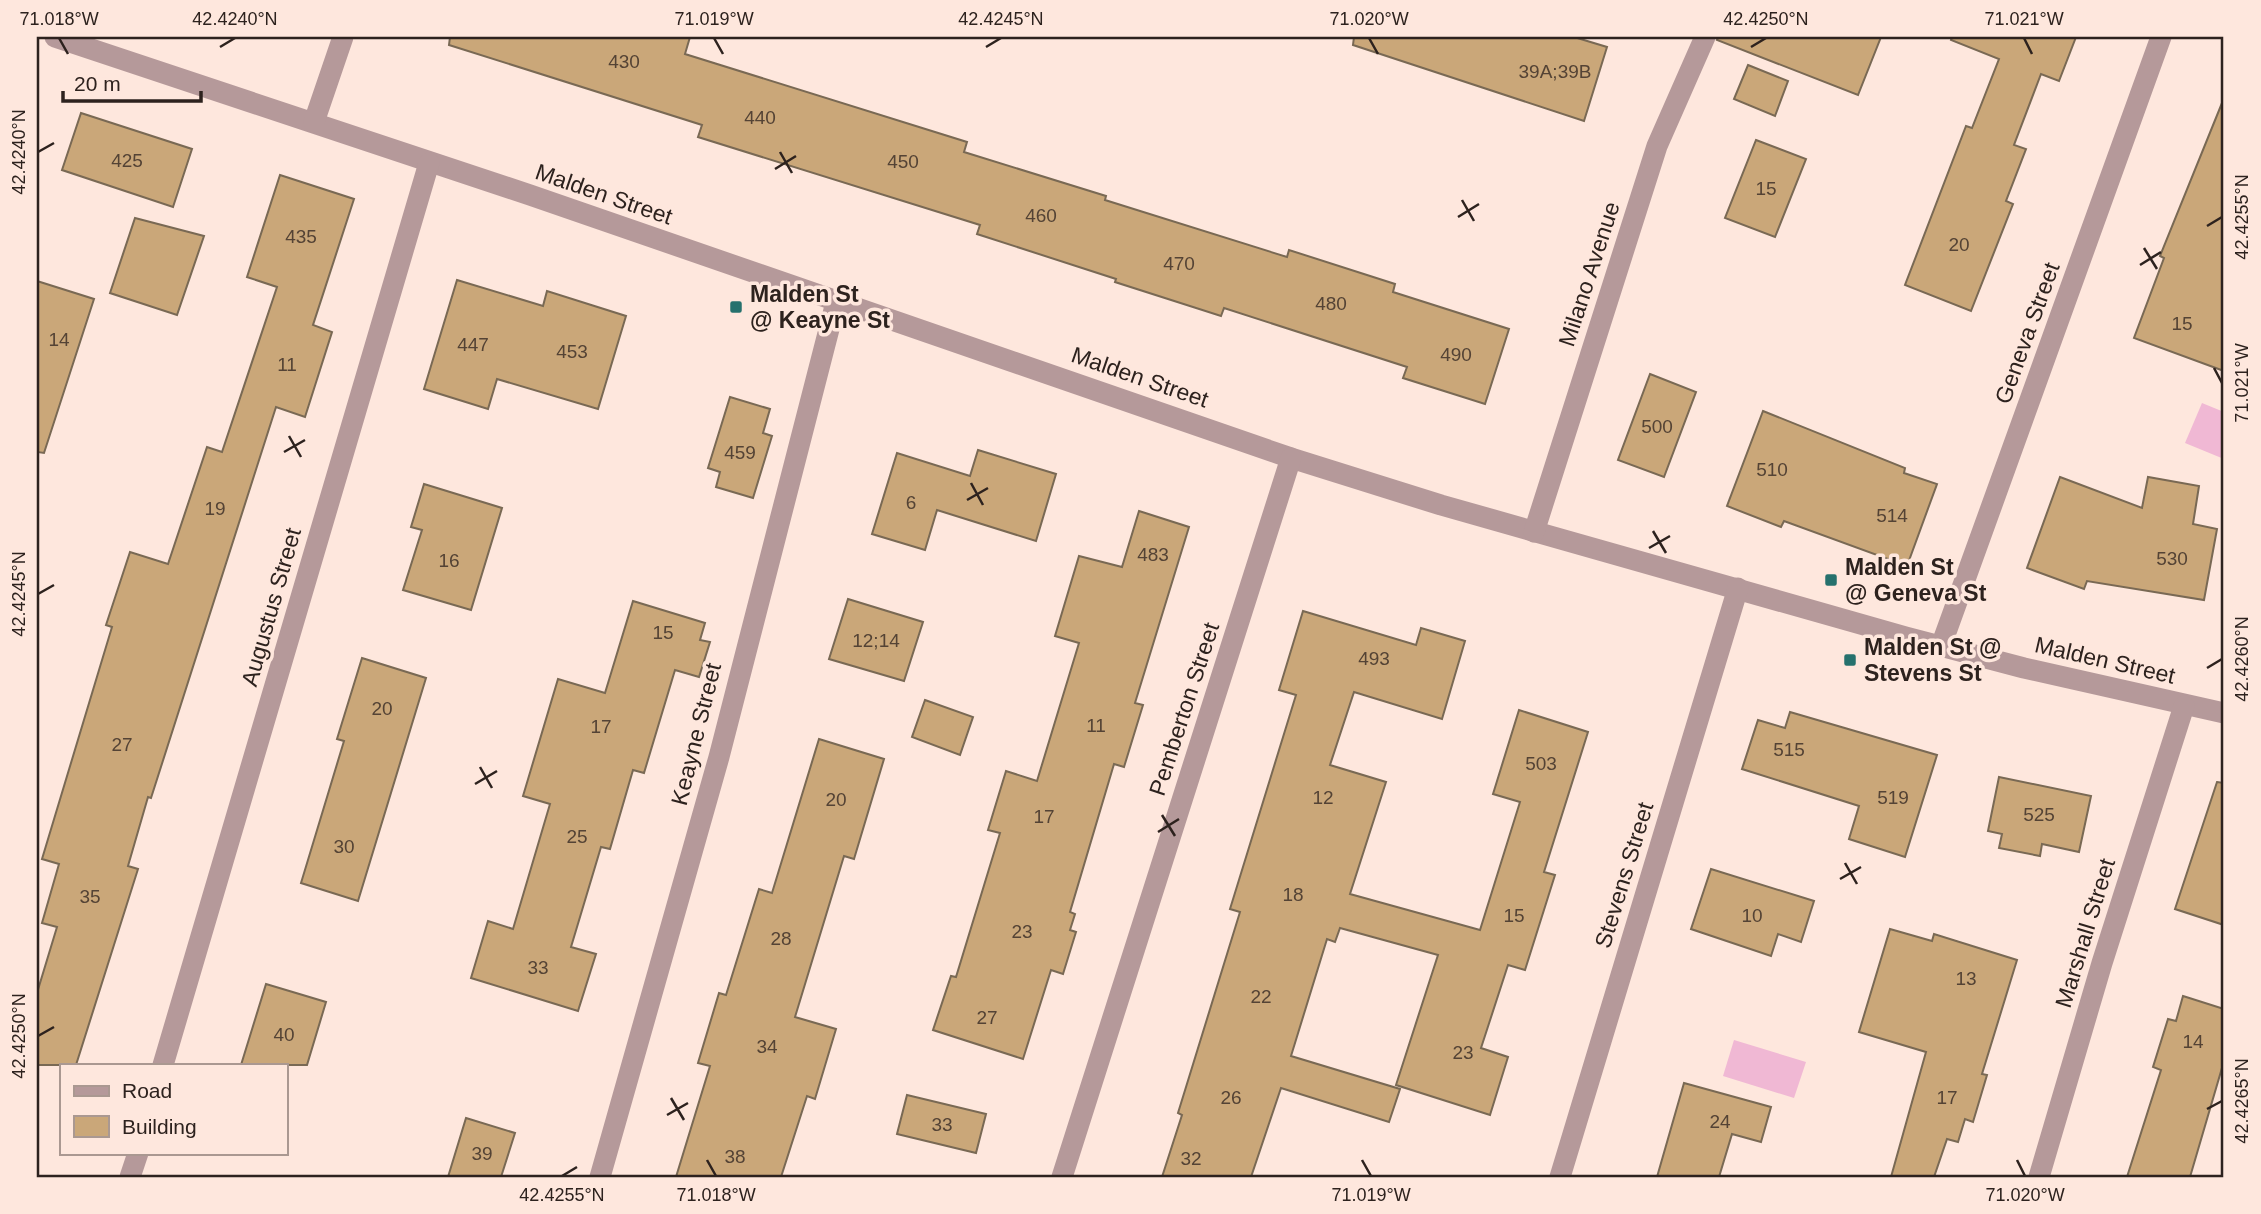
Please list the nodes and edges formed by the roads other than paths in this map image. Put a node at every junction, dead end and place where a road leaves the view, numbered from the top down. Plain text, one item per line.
1 (55, 37) edge
2 (343, 37) edge
3 (1705, 37) edge
4 (2161, 37) edge
5 (314, 121) junction
6 (429, 163) junction
7 (836, 302) junction
8 (1291, 458) junction
9 (1534, 532) junction
10 (1738, 589) junction
11 (1941, 646) junction
12 (2184, 706) junction
13 (2224, 713) edge
14 (163, 1064) edge
15 (138, 1154) edge
16 (130, 1177) edge
17 (600, 1177) edge
18 (1062, 1177) edge
19 (1560, 1177) edge
20 (2039, 1177) edge

1 - 5 street, Malden Street
2 - 5 street
3 - 9 street, Milano Avenue
4 - 11 street, Geneva Street
5 - 6 street, Malden Street
6 - 7 street, Malden Street
6 - 14 street, Augustus Street
7 - 8 street, Malden Street
7 - 17 street, Keayne Street
8 - 9 street, Malden Street
8 - 18 street, Pemberton Street
9 - 10 street, Malden Street
10 - 11 street, Malden Street
10 - 19 street, Stevens Street
11 - 12 street, Malden Street
12 - 13 street, Malden Street
12 - 20 street, Marshall Street
15 - 16 street

